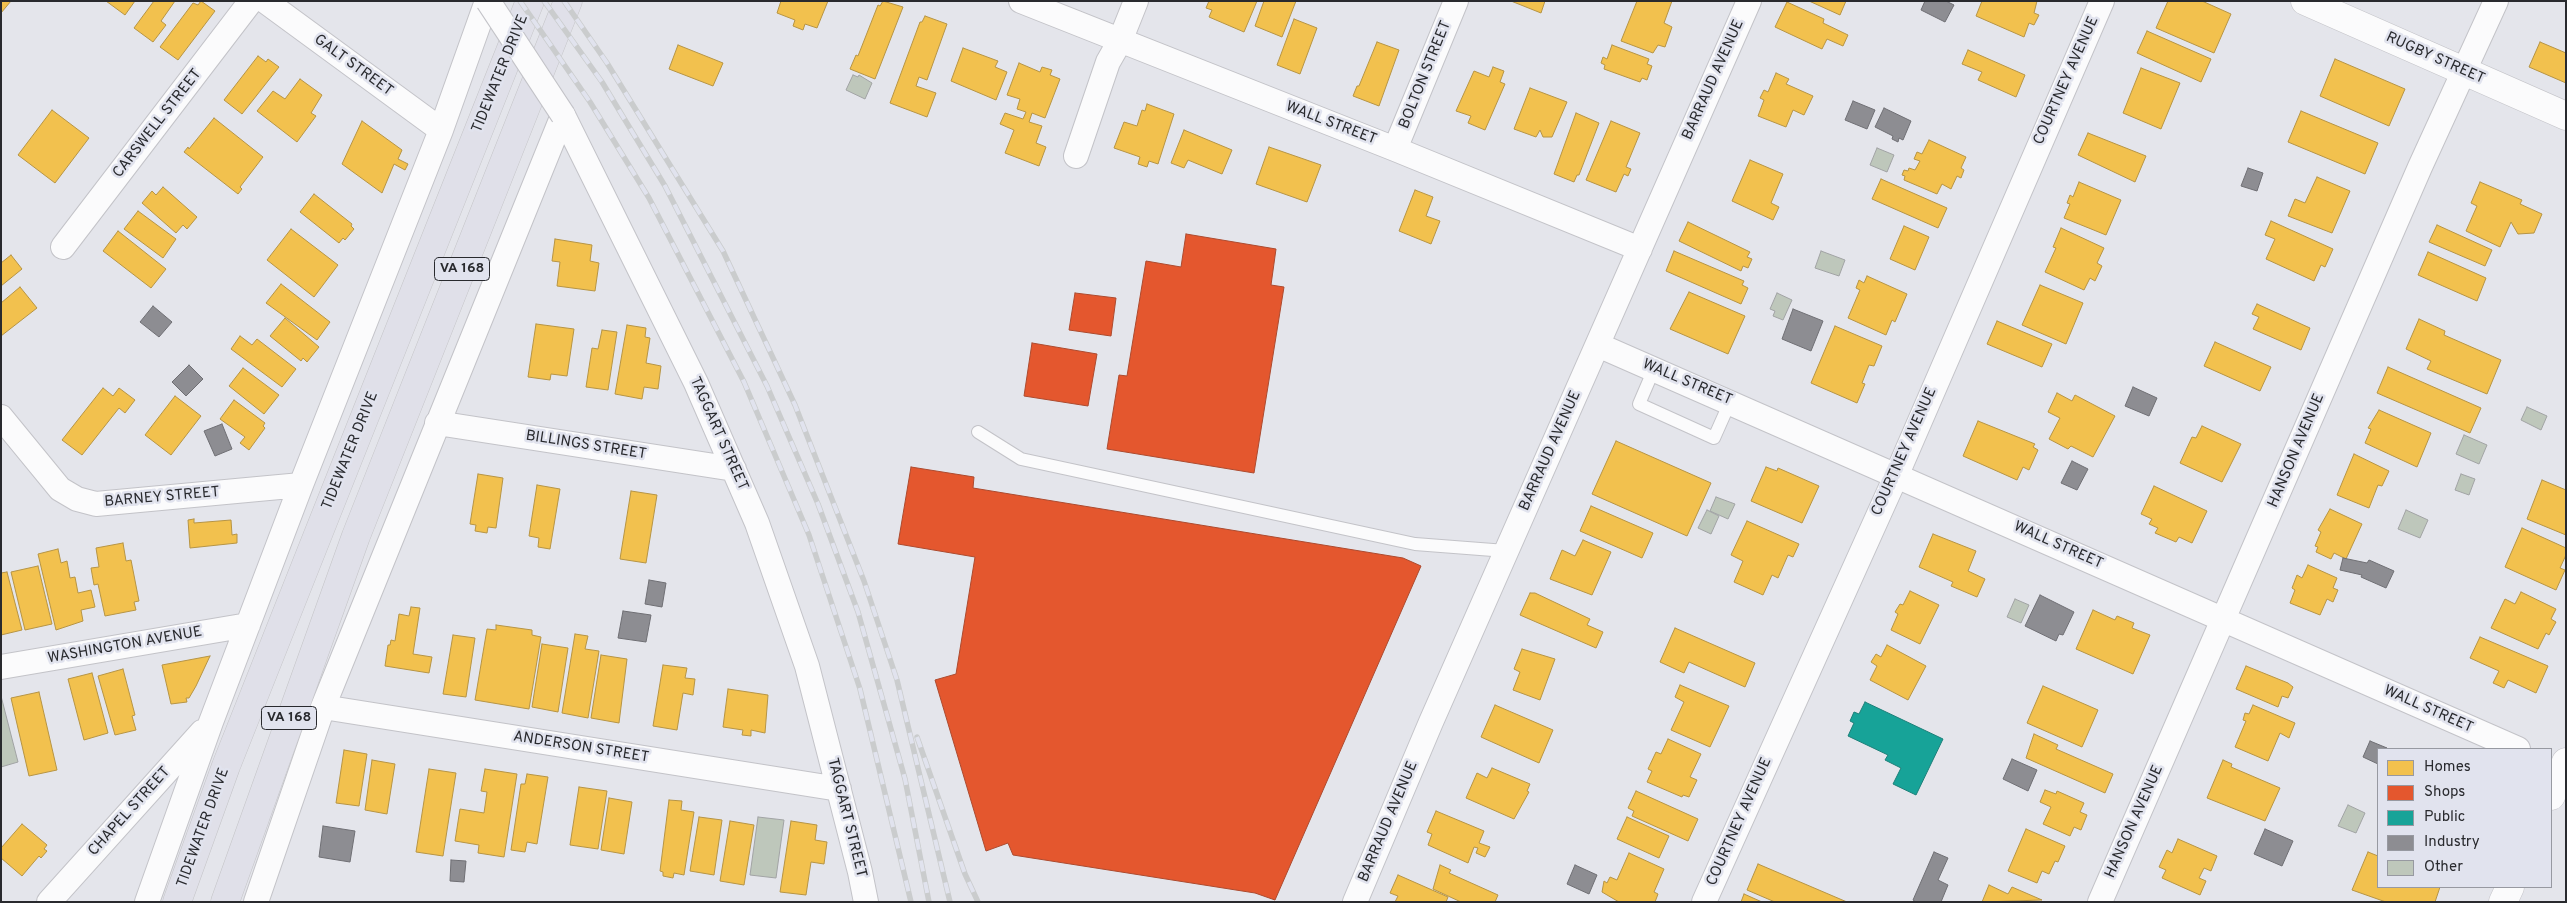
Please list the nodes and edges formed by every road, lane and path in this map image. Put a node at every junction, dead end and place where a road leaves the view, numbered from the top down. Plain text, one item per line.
1 (251, 1) edge
2 (265, 1) edge
3 (488, 1) edge
4 (530, 1) edge
5 (568, 1) edge
6 (1021, 1) edge
7 (1136, 1) edge
8 (1456, 1) edge
9 (1749, 1) edge
10 (2102, 1) edge
11 (2305, 1) edge
12 (2496, 1) edge
13 (1120, 41) junction
14 (2464, 72) junction
15 (563, 115) junction
16 (2566, 116) edge
17 (441, 130) junction
18 (1396, 149) junction
19 (1076, 156) dead end
20 (63, 247) dead end
21 (1640, 249) junction
22 (1598, 345) junction
23 (1654, 370) junction
24 (1730, 402) junction
25 (1, 417) edge
26 (437, 423) junction
27 (978, 432) dead end
28 (734, 469) junction
29 (1896, 474) junction
30 (301, 485) junction
31 (1506, 552) junction
32 (2224, 619) junction
33 (248, 625) junction
34 (1, 666) edge
35 (323, 707) junction
36 (211, 722) junction
37 (2516, 748) edge
38 (2561, 766) edge
39 (840, 789) junction
40 (2552, 793) edge
41 (2510, 888) edge
42 (49, 902) edge
43 (147, 902) edge
44 (177, 902) edge
45 (225, 902) edge
46 (256, 902) edge
47 (866, 902) edge
48 (1355, 902) edge
49 (1704, 902) edge
50 (2100, 902) edge
51 (2503, 902) edge

1 - 20 street, CARSWELL STREET
2 - 17 street, GALT STREET
3 - 15 street, TAGGART STREET, bridge
3 - 17 street, TIDEWATER DRIVE
4 - 44 highway, TIDEWATER DRIVE / VA 168
5 - 45 highway, VA 168
6 - 13 street, WALL STREET
7 - 13 street
8 - 18 street, BOLTON STREET
9 - 21 street, BARRAUD AVENUE
10 - 29 street, COURTNEY AVENUE
11 - 14 street, RUGBY STREET
12 - 14 street, HANSON AVENUE
13 - 18 street, WALL STREET
13 - 19 street
14 - 16 street, RUGBY STREET
14 - 32 street, HANSON AVENUE
15 - 26 street
15 - 28 street, TAGGART STREET
17 - 30 street, TIDEWATER DRIVE
18 - 21 street, WALL STREET
21 - 22 street, BARRAUD AVENUE
22 - 23 street, WALL STREET
22 - 31 street, BARRAUD AVENUE
23 - 24 street, WALL STREET
23 - 24 lane
24 - 29 street, WALL STREET
25 - 30 street, BARNEY STREET
26 - 28 street, BILLINGS STREET
26 - 35 street
27 - 31 lane
28 - 39 street, TAGGART STREET
29 - 32 street, WALL STREET
29 - 49 street, COURTNEY AVENUE
30 - 33 street, TIDEWATER DRIVE
31 - 48 street, BARRAUD AVENUE
32 - 37 street, WALL STREET
32 - 50 street, HANSON AVENUE
33 - 34 street, WASHINGTON AVENUE
33 - 36 street, TIDEWATER DRIVE
35 - 39 street, ANDERSON STREET
35 - 46 street
36 - 42 street, CHAPEL STREET
36 - 43 street, TIDEWATER DRIVE
38 - 40 street
39 - 47 street, TAGGART STREET
41 - 51 street

